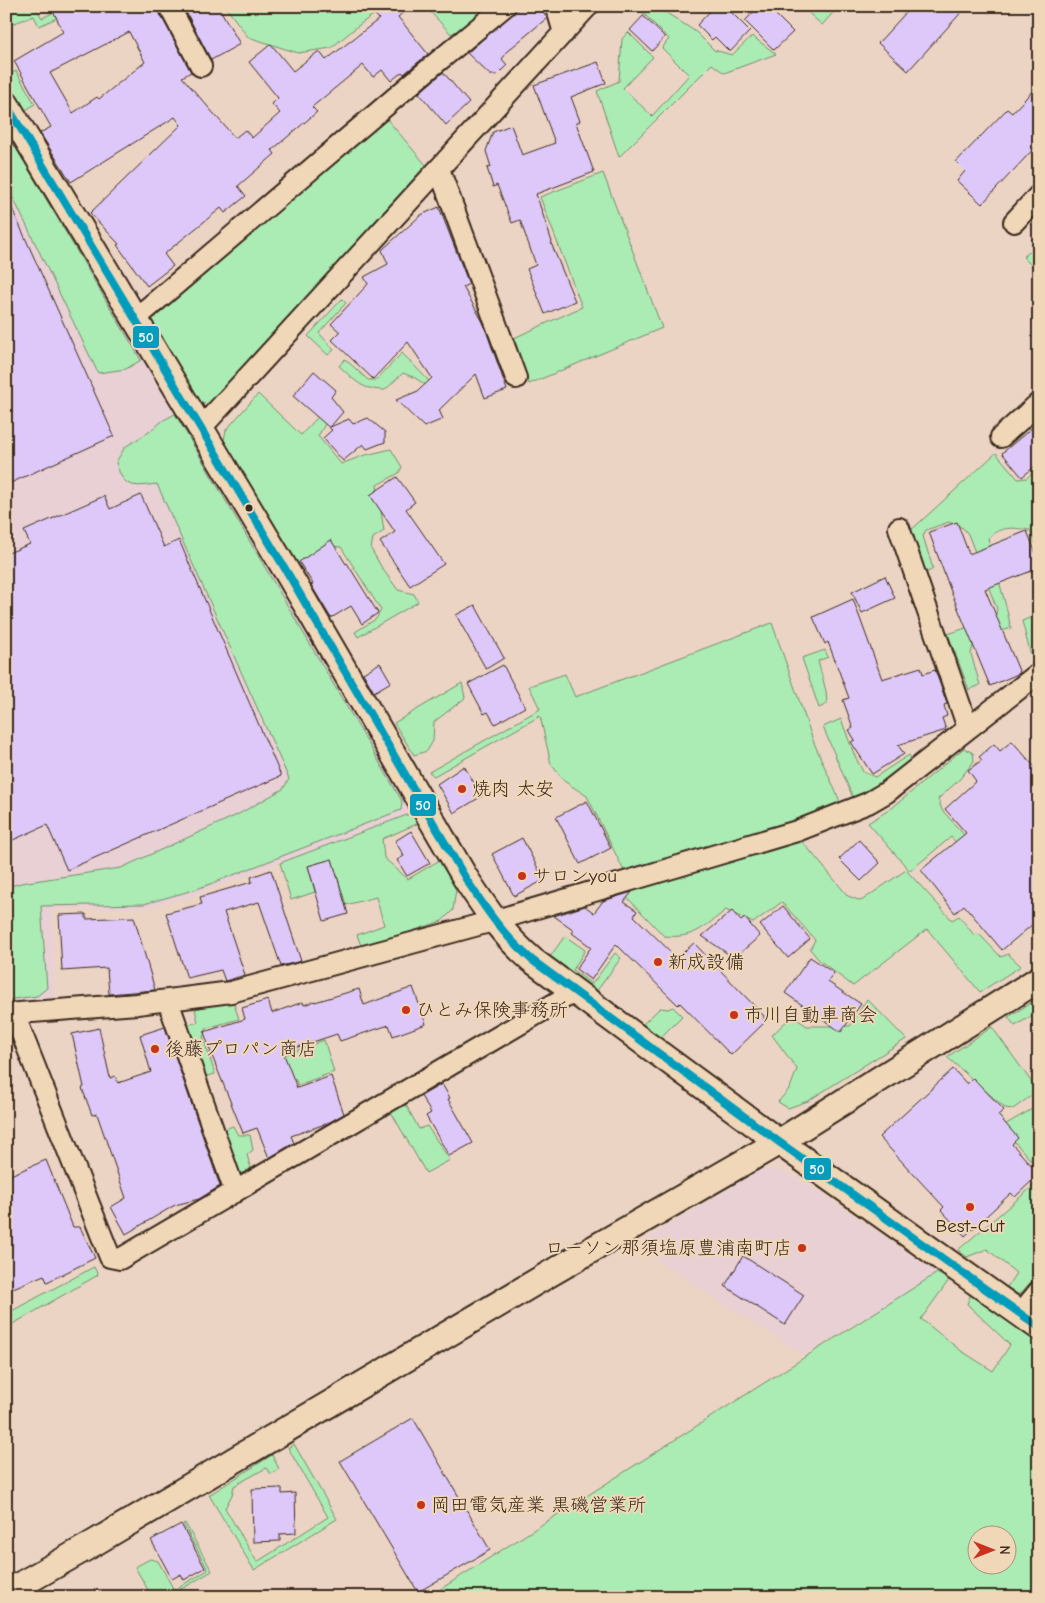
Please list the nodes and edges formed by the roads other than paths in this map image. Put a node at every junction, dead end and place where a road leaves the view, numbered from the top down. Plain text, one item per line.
1 (169, 6) edge
2 (505, 6) edge
3 (556, 6) edge
4 (588, 6) edge
5 (564, 33) junction
6 (201, 66) dead end
7 (6, 104) edge
8 (439, 169) junction
9 (1039, 195) edge
10 (1014, 222) dead end
11 (135, 319) junction
12 (516, 378) dead end
13 (1039, 403) edge
14 (201, 428) junction
15 (1001, 437) dead end
16 (900, 528) dead end
17 (1039, 673) edge
18 (968, 728) junction
19 (493, 921) junction
20 (1039, 978) edge
21 (576, 991) junction
22 (168, 1001) junction
23 (10, 1014) edge
24 (779, 1142) junction
25 (235, 1192) junction
26 (1039, 1291) edge
27 (1030, 1321) edge
28 (6, 1593) edge

1 - 6 street
2 - 11 street
3 - 5 street
4 - 5 street
5 - 8 street
7 - 11 street
8 - 12 street
8 - 14 street
9 - 10 street
11 - 14 street
13 - 15 street
14 - 19 street
16 - 18 street
17 - 18 street
18 - 19 street
19 - 21 street
19 - 22 street
20 - 24 street
21 - 24 street
21 - 25 street
22 - 23 street
22 - 25 street
23 - 25 street
24 - 27 street
24 - 28 street
26 - 27 street

